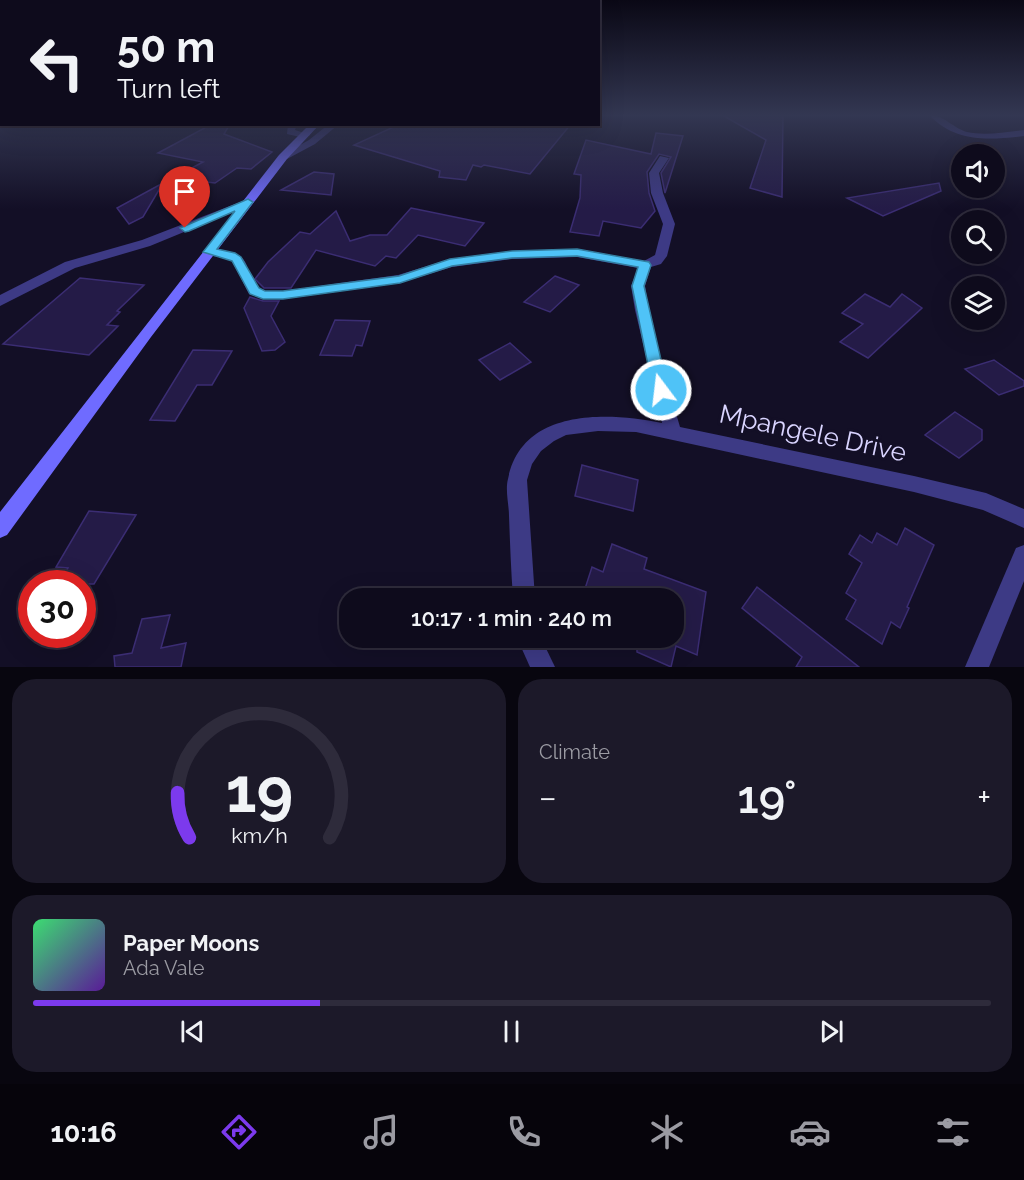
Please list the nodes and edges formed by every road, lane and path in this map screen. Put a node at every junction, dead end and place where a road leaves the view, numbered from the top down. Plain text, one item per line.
1 (294, 146) edge
2 (304, 146) edge
3 (283, 157) junction
4 (664, 158) dead end
5 (248, 202) junction
6 (209, 252) junction
7 (645, 265) junction
8 (0, 301) edge
9 (673, 432) junction
10 (1024, 519) edge
11 (0, 528) edge
12 (1024, 555) edge
13 (523, 588) edge
14 (534, 648) edge
15 (543, 667) edge
16 (977, 667) edge

1 - 3 street
2 - 3 street
3 - 5 street
4 - 7 street
5 - 6 street
5 - 8 street
6 - 7 street
6 - 11 street
7 - 9 street
9 - 10 street, Mpangele Drive
9 - 13 street, Mpangele Drive
12 - 16 street
14 - 15 street

